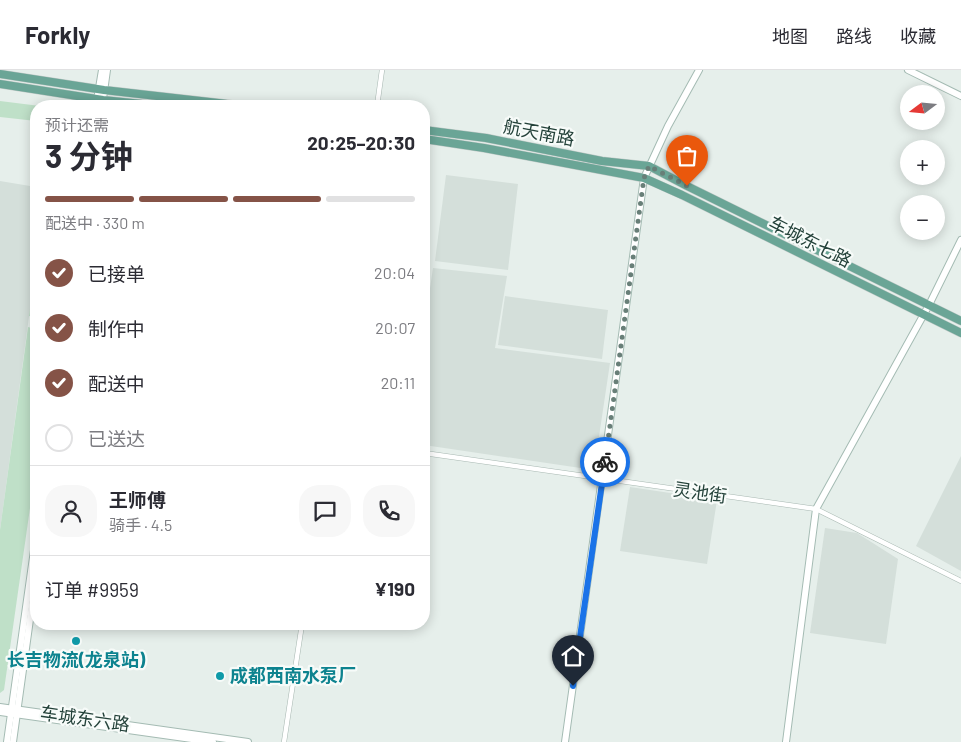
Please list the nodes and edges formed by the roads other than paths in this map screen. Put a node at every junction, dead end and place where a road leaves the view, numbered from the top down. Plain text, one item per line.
1 (102, 70) edge
2 (107, 70) edge
3 (382, 70) edge
4 (699, 70) edge
5 (908, 70) edge
6 (0, 74) edge
7 (0, 84) edge
8 (102, 90) junction
9 (961, 96) edge
10 (84, 100) edge
11 (100, 100) edge
12 (191, 100) edge
13 (378, 100) edge
14 (430, 131) edge
15 (430, 140) edge
16 (649, 166) junction
17 (644, 178) junction
18 (961, 240) edge
19 (929, 305) junction
20 (922, 315) junction
21 (961, 321) edge
22 (961, 334) edge
23 (430, 454) edge
24 (603, 479) junction
25 (816, 509) junction
26 (961, 581) edge
27 (30, 584) edge
28 (30, 613) edge
29 (301, 630) edge
30 (0, 707) edge
31 (0, 712) edge
32 (14, 712) junction
33 (7, 742) edge
34 (13, 742) edge
35 (213, 742) edge
36 (248, 742) edge
37 (284, 742) edge
38 (565, 742) edge
39 (786, 742) edge

1 - 8 street
2 - 8 street
3 - 13 street
4 - 16 street
5 - 9 street
6 - 8 main road
7 - 10 main road
8 - 11 street
8 - 12 main road
14 - 16 main road, 航天南路
15 - 17 main road, 航天南路
16 - 17 street
16 - 19 main road, 车城东七路
17 - 20 main road, 车城东七路
17 - 24 street
18 - 19 street
19 - 20 street
19 - 21 main road, 车城东七路
20 - 22 main road, 车城东七路
20 - 25 street
23 - 24 street, 灵池街
24 - 25 street, 灵池街
24 - 38 street
25 - 26 street, 灵池街
25 - 39 street
27 - 32 street
28 - 32 street
29 - 37 street
30 - 32 street
31 - 32 street
32 - 33 street
32 - 34 street
32 - 35 street, 车城东六路
32 - 36 street, 车城东六路

